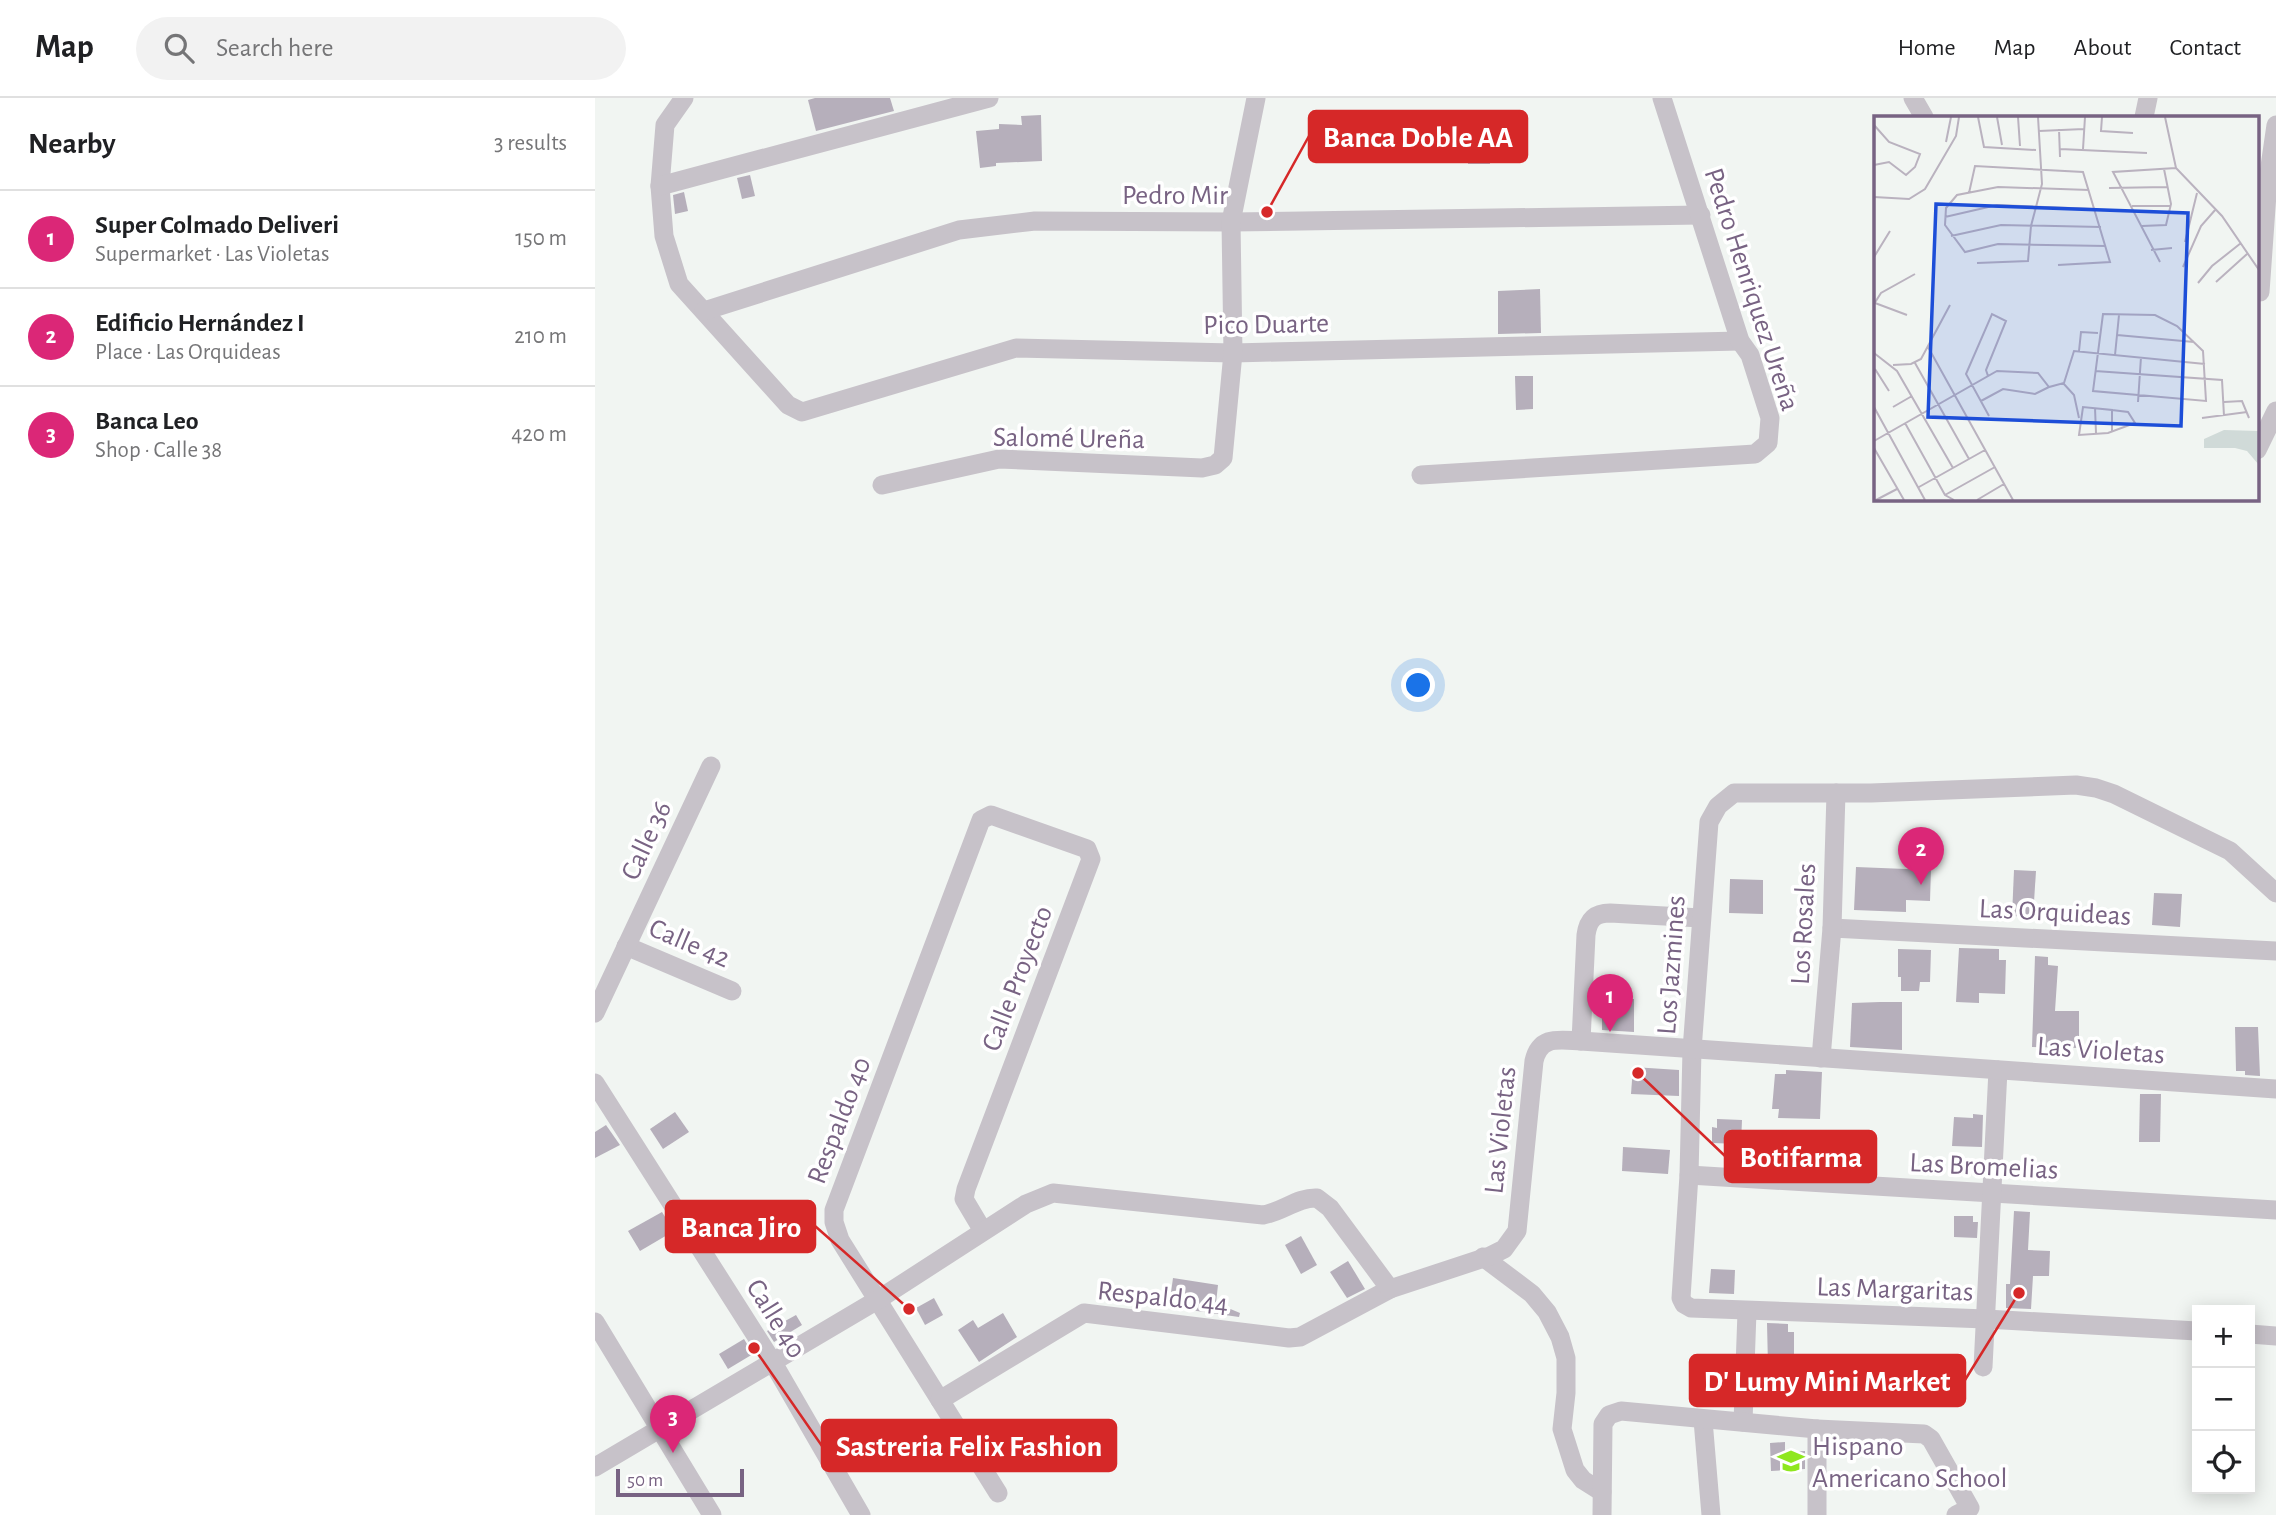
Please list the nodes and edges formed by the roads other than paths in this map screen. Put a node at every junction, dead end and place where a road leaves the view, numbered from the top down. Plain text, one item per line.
1 (684, 98) edge
2 (989, 98) edge
3 (1256, 98) edge
4 (1662, 98) edge
5 (1913, 98) edge
6 (2148, 98) edge
7 (1923, 116) edge
8 (2144, 116) edge
9 (2276, 125) edge
10 (660, 186) junction
11 (1701, 215) junction
12 (1231, 222) junction
13 (2260, 292) dead end
14 (703, 311) junction
15 (1740, 341) junction
16 (1233, 353) junction
17 (2276, 411) edge
18 (2259, 446) edge
19 (1421, 475) dead end
20 (882, 485) dead end
21 (711, 766) dead end
22 (1836, 793) junction
23 (981, 820) joint
24 (2276, 893) edge
25 (1701, 918) junction
26 (1832, 928) junction
27 (626, 946) junction
28 (2276, 951) edge
29 (732, 991) dead end
30 (595, 1013) edge
31 (1581, 1041) junction
32 (1692, 1050) junction
33 (1821, 1058) junction
34 (1998, 1070) junction
35 (595, 1083) edge
36 (2276, 1089) edge
37 (1689, 1175) junction
38 (1992, 1193) junction
39 (2276, 1210) edge
40 (983, 1231) junction
41 (1483, 1257) junction
42 (1390, 1289) junction
43 (1681, 1298) joint
44 (879, 1299) junction
45 (1747, 1312) junction
46 (1986, 1319) junction
47 (595, 1322) edge
48 (2192, 1331) edge
49 (2255, 1334) edge
50 (2276, 1336) edge
51 (772, 1361) junction
52 (1983, 1367) dead end
53 (940, 1400) junction
54 (1703, 1420) junction
55 (1743, 1422) junction
56 (660, 1428) junction
57 (1817, 1429) junction
58 (595, 1467) edge
59 (1602, 1492) junction
60 (998, 1493) dead end
61 (1966, 1513) edge
62 (712, 1515) edge
63 (861, 1515) edge
64 (1602, 1515) edge
65 (1711, 1515) edge
66 (1817, 1515) edge

1 - 10 street
2 - 10 street
3 - 12 street
4 - 11 street, Pedro Henriquez Ureña
5 - 7 street
6 - 8 street
9 - 13 street
10 - 14 street
11 - 12 street, Pedro Mir
11 - 15 street, Pedro Henriquez Ureña
12 - 14 street, Pedro Mir
12 - 16 street
14 - 16 street, Pico Duarte
15 - 16 street, Pico Duarte
15 - 19 street, Pedro Henriquez Ureña
16 - 20 street, Salomé Ureña
17 - 18 street
21 - 27 street, Calle 36
22 - 24 street
22 - 25 street, Los Jazmines
22 - 26 street, Los Rosales
23 - 40 street, Calle Proyecto
23 - 44 street, Respaldo 40
25 - 31 street
25 - 32 street, Los Jazmines
26 - 28 street, Las Orquideas
26 - 33 street, Los Rosales
27 - 29 street, Calle 42
27 - 30 street, Calle 36
31 - 32 street, Las Violetas
31 - 41 street, Las Violetas
32 - 33 street, Las Violetas
32 - 37 street, Los Jazmines
33 - 34 street, Las Violetas
34 - 36 street, Las Violetas
34 - 38 street
35 - 51 street, Calle 40
37 - 38 street, Las Bromelias
37 - 43 street, Los Jazmines
38 - 39 street, Las Bromelias
38 - 46 street
40 - 42 street
40 - 44 street
41 - 42 street, Las Violetas
41 - 59 street
42 - 53 street, Respaldo 44
43 - 45 street, Las Margaritas
44 - 51 street
44 - 53 street, Respaldo 40
45 - 46 street, Las Margaritas
45 - 55 street
46 - 48 street, Las Margaritas
46 - 52 street
47 - 56 street
49 - 50 street
51 - 56 street
51 - 63 street, Calle 40
53 - 60 street, Respaldo 40
54 - 55 street
54 - 59 street
54 - 65 street
55 - 57 street
56 - 58 street
56 - 62 street
57 - 61 street
57 - 66 street
59 - 64 street

